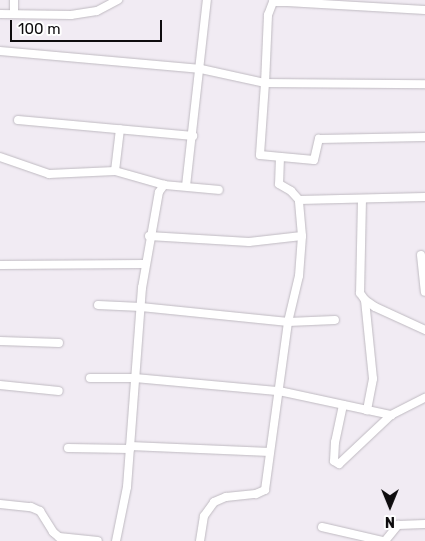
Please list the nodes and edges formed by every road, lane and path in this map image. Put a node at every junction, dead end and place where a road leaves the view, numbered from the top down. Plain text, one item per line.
1 (14, 0) edge
2 (118, 0) edge
3 (197, 0) edge
4 (207, 1) edge
5 (287, 1) edge
6 (425, 10) edge
7 (0, 14) edge
8 (14, 14) junction
9 (0, 51) edge
10 (200, 69) junction
11 (265, 82) junction
12 (425, 84) edge
13 (18, 120) dead end
14 (120, 129) junction
15 (193, 136) junction
16 (425, 137) edge
17 (0, 157) edge
18 (280, 157) junction
19 (115, 171) junction
20 (164, 185) junction
21 (186, 186) junction
22 (219, 190) dead end
23 (425, 197) edge
24 (362, 199) junction
25 (299, 200) junction
26 (149, 236) junction
27 (302, 236) junction
28 (421, 254) dead end
29 (145, 264) junction
30 (0, 266) edge
31 (425, 292) edge
32 (365, 300) junction
33 (98, 305) dead end
34 (140, 307) junction
35 (336, 320) dead end
36 (288, 322) junction
37 (425, 330) edge
38 (0, 341) edge
39 (59, 344) dead end
40 (90, 378) dead end
41 (135, 378) junction
42 (0, 385) edge
43 (59, 391) dead end
44 (279, 391) junction
45 (425, 398) edge
46 (343, 405) junction
47 (367, 410) junction
48 (391, 415) junction
49 (130, 447) junction
50 (68, 448) dead end
51 (270, 452) junction
52 (0, 504) edge
53 (425, 524) edge
54 (322, 527) dead end
55 (98, 541) edge
56 (116, 541) edge
57 (200, 541) edge
58 (384, 541) edge

1 - 8 street
2 - 8 street
3 - 4 street
4 - 10 street
5 - 6 street
5 - 11 street
7 - 8 street
9 - 10 street
10 - 11 street
10 - 15 street
11 - 12 street
11 - 18 street
13 - 14 street
14 - 15 street
14 - 19 street
15 - 21 street
16 - 18 street
17 - 19 street
18 - 25 street
19 - 20 street
20 - 21 street
20 - 26 street
21 - 22 street
23 - 24 street
24 - 25 street
24 - 32 street
25 - 27 street
26 - 27 street
26 - 29 street
27 - 36 street
28 - 31 street
29 - 30 street
29 - 34 street
32 - 37 street
32 - 47 street
33 - 34 street
34 - 36 street
34 - 41 street
35 - 36 street
36 - 44 street
38 - 39 street
40 - 41 street
41 - 44 street
41 - 49 street
42 - 43 street
44 - 46 street
44 - 51 street
45 - 48 street
46 - 47 street
46 - 48 street
47 - 48 street
49 - 50 street
49 - 51 street
49 - 56 street
51 - 57 street
52 - 55 street
53 - 58 street
54 - 58 street

